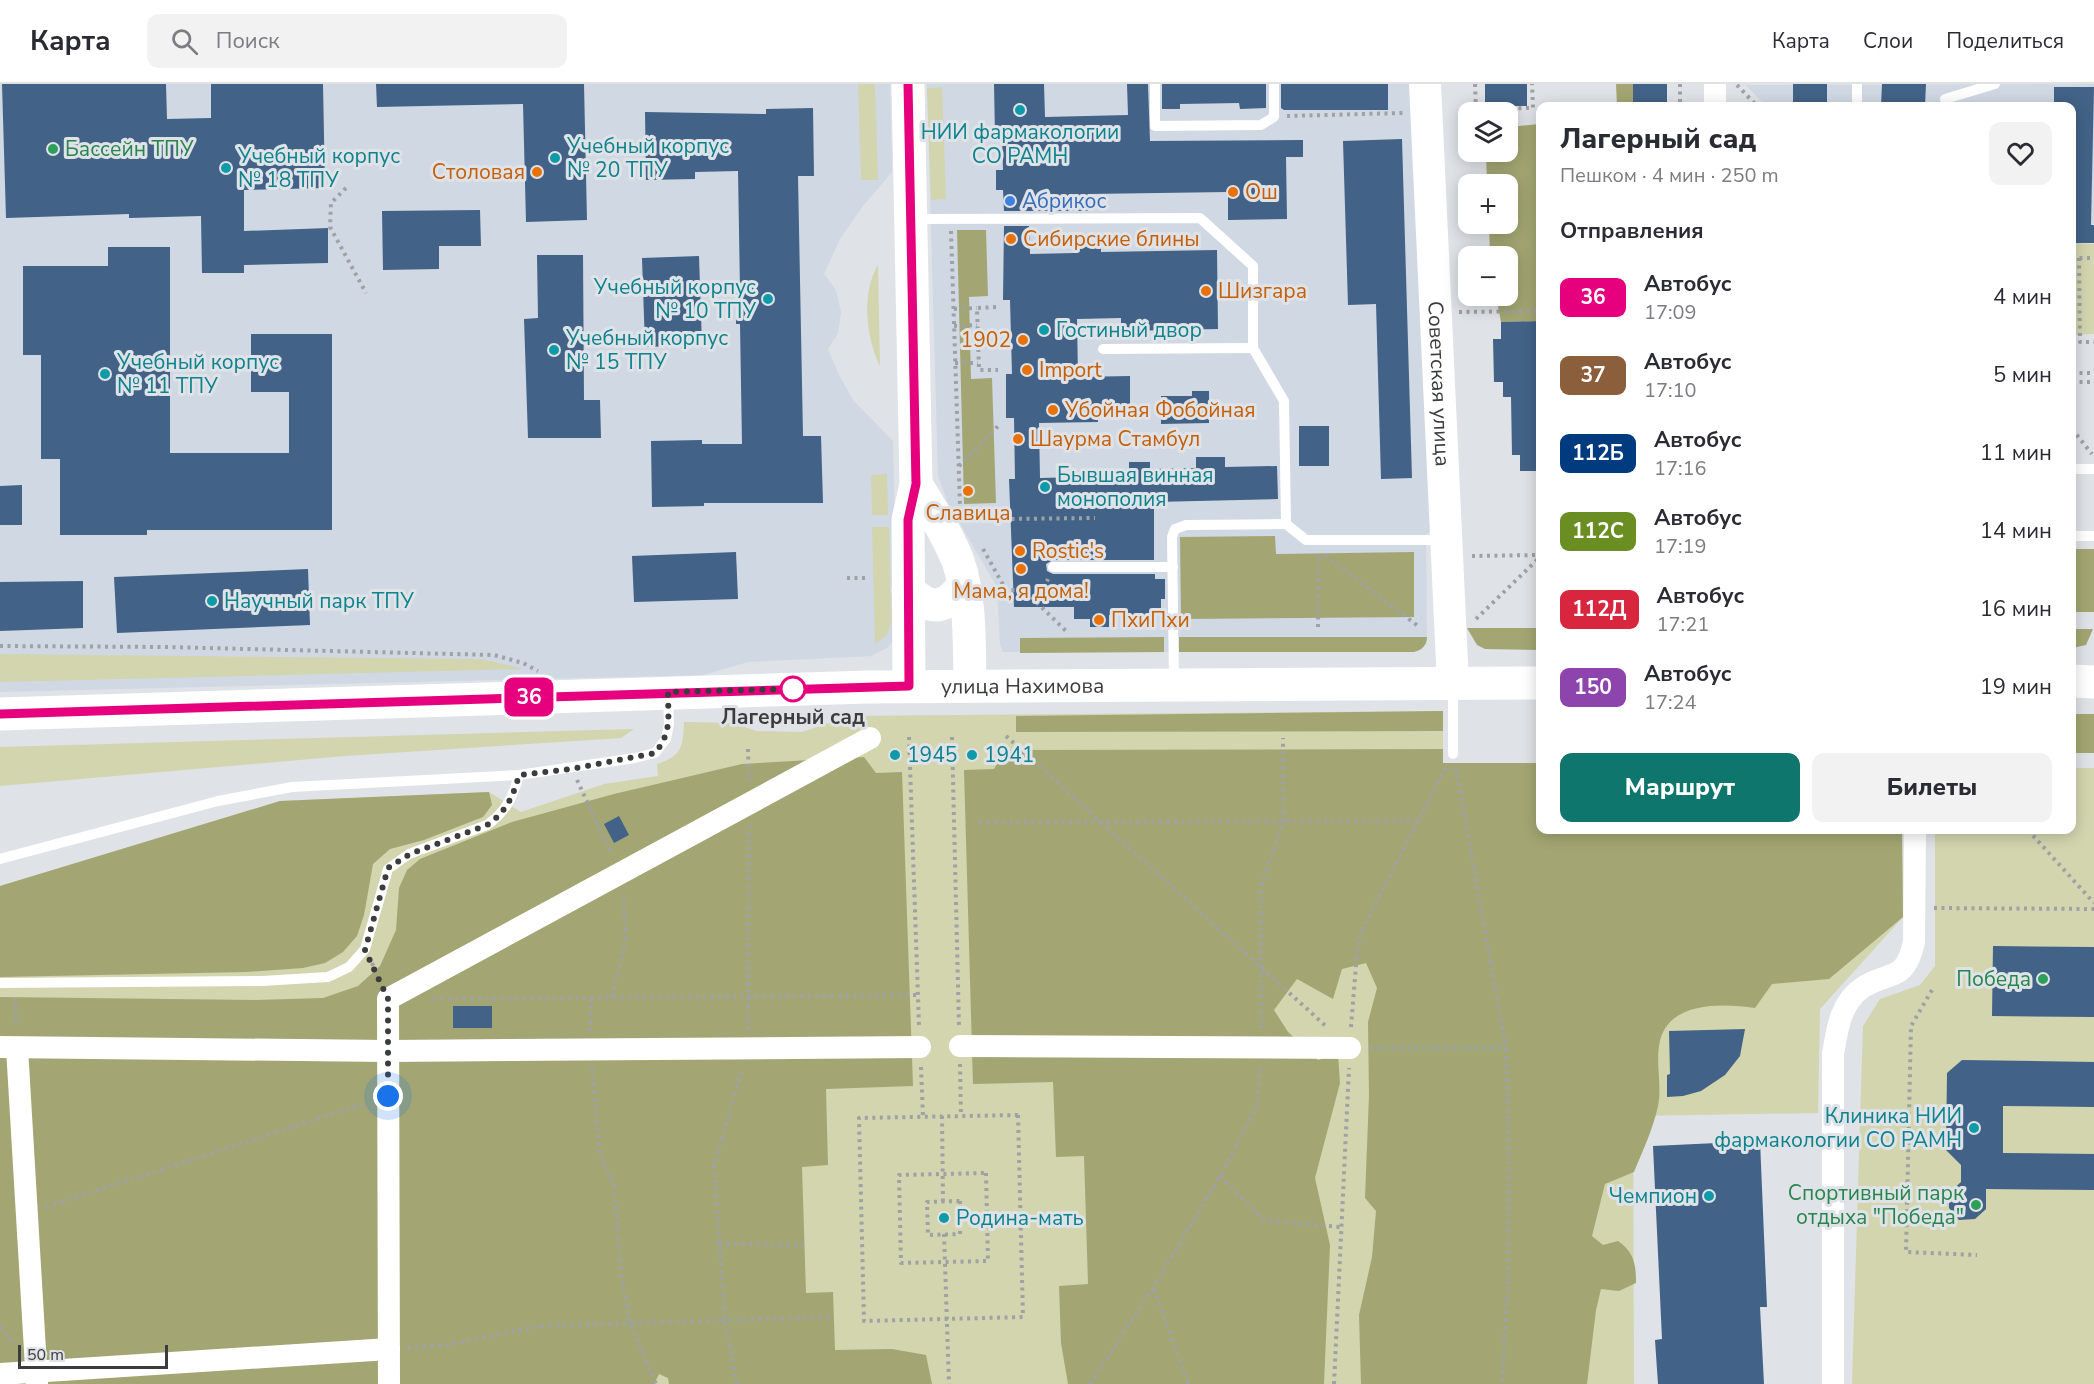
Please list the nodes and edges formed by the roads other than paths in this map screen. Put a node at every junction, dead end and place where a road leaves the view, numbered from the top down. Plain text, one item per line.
1 (908, 84) edge
2 (1155, 84) edge
3 (1274, 84) edge
4 (1425, 84) edge
5 (1715, 84) edge
6 (1857, 84) edge
7 (1995, 84) edge
8 (1945, 99) dead end
9 (1715, 102) edge
10 (1857, 102) edge
11 (910, 219) junction
12 (1253, 348) junction
13 (1103, 349) dead end
14 (2076, 469) edge
15 (2094, 469) edge
16 (916, 484) junction
17 (1286, 524) junction
18 (2076, 536) edge
19 (2094, 536) edge
20 (1448, 548) junction
21 (1053, 567) road end
22 (1173, 567) junction
23 (964, 585) junction
24 (908, 590) junction
25 (2076, 681) edge
26 (2094, 682) edge
27 (1536, 683) edge
28 (1174, 684) junction
29 (1453, 684) junction
30 (970, 685) junction
31 (909, 686) junction
32 (668, 692) junction
33 (0, 714) edge
34 (870, 738) dead end
35 (1453, 754) road end
36 (519, 775) junction
37 (1915, 834) edge
38 (0, 859) edge
39 (0, 983) edge
40 (960, 1046) road end
41 (920, 1047) road end
42 (9, 1048) edge
43 (1350, 1048) road end
44 (388, 1051) junction
45 (389, 1349) junction
46 (0, 1374) edge
47 (37, 1377) edge
48 (389, 1384) edge
49 (1833, 1384) edge

1 - 11 main road
2 - 3 lane
4 - 20 street, Советская улица
5 - 9 street
6 - 10 lane
7 - 8 lane
11 - 12 lane
11 - 16 main road
12 - 13 lane
12 - 17 lane
14 - 15 lane
16 - 23 main road
16 - 24 main road
17 - 20 lane
17 - 22 lane
18 - 19 lane
20 - 29 street, Советская улица
21 - 22 lane
22 - 28 lane
23 - 24 main road
23 - 30 main road
24 - 31 main road
25 - 26 main road
27 - 29 main road, улица Нахимова
28 - 29 main road, улица Нахимова
28 - 30 main road, улица Нахимова
29 - 35 lane
30 - 31 main road, улица Нахимова
31 - 32 main road, улица Нахимова
32 - 33 main road, улица Нахимова
32 - 36 lane
34 - 44 street
36 - 38 lane
36 - 39 lane
37 - 49 street
40 - 43 street
41 - 44 street
42 - 44 street
42 - 47 street
44 - 45 street
45 - 47 street
45 - 48 street
46 - 47 street

